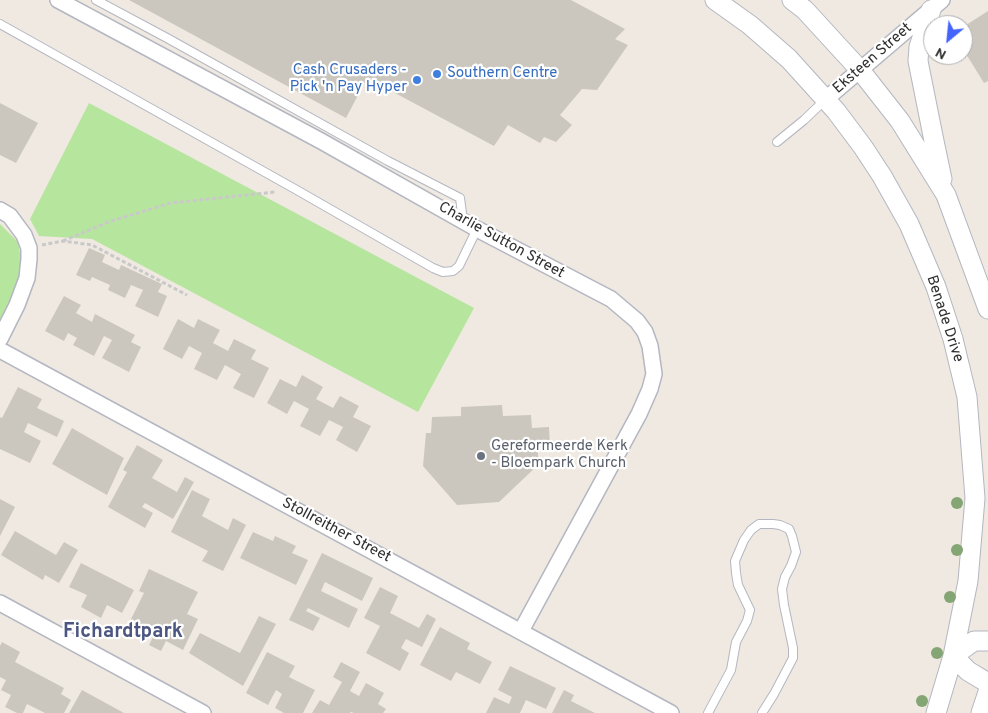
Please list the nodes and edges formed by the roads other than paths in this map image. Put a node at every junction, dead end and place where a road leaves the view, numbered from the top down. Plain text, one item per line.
1 (58, 0) edge
2 (96, 0) edge
3 (715, 0) edge
4 (792, 0) edge
5 (936, 5) edge
6 (0, 24) edge
7 (860, 70) junction
8 (826, 99) junction
9 (777, 142) dead end
10 (946, 195) junction
11 (452, 204) junction
12 (0, 210) edge
13 (477, 229) junction
14 (988, 309) edge
15 (0, 339) edge
16 (0, 350) edge
17 (0, 603) edge
18 (521, 631) junction
19 (988, 641) edge
20 (953, 656) junction
21 (988, 683) edge
22 (988, 692) edge
23 (203, 713) edge
24 (671, 713) edge
25 (708, 713) edge
26 (762, 713) edge
27 (936, 713) edge
28 (981, 713) edge

1 - 11 street, Charlie Sutton Street
2 - 11 lane
3 - 8 street, Benade Drive
4 - 7 street
5 - 7 street, Eksteen Street
5 - 10 street
6 - 13 lane
7 - 8 street, Eksteen Street
7 - 10 street
8 - 9 lane
8 - 20 street, Benade Drive
10 - 14 street
11 - 13 street, Charlie Sutton Street
12 - 15 street
13 - 18 street, Charlie Sutton Street
16 - 18 street, Stollreither Street
17 - 23 street
18 - 24 street, Stollreither Street
19 - 20 street
20 - 21 street
20 - 27 street, Benade Drive
22 - 28 street
25 - 26 lane

